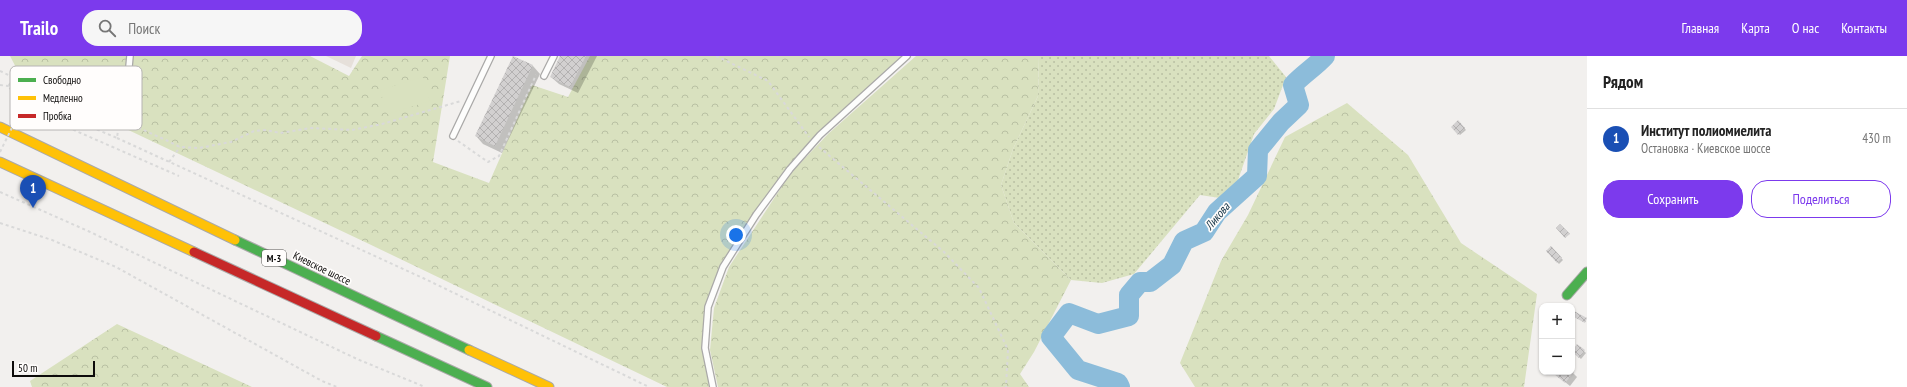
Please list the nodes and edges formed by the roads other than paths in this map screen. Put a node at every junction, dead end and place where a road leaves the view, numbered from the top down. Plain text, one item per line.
1 (130, 56) edge
2 (491, 56) edge
3 (554, 56) edge
4 (907, 56) edge
5 (129, 66) edge
6 (545, 74) road end
7 (0, 127) edge
8 (453, 136) road end
9 (0, 162) edge
10 (1587, 272) edge
11 (1567, 295) dead end
12 (487, 387) edge
13 (549, 387) edge
14 (713, 387) edge

1 - 5 lane
2 - 8 lane
3 - 6 lane
4 - 14 lane
7 - 13 main road, Киевское шоссе / М-3
9 - 12 main road, М-3
10 - 11 main road

